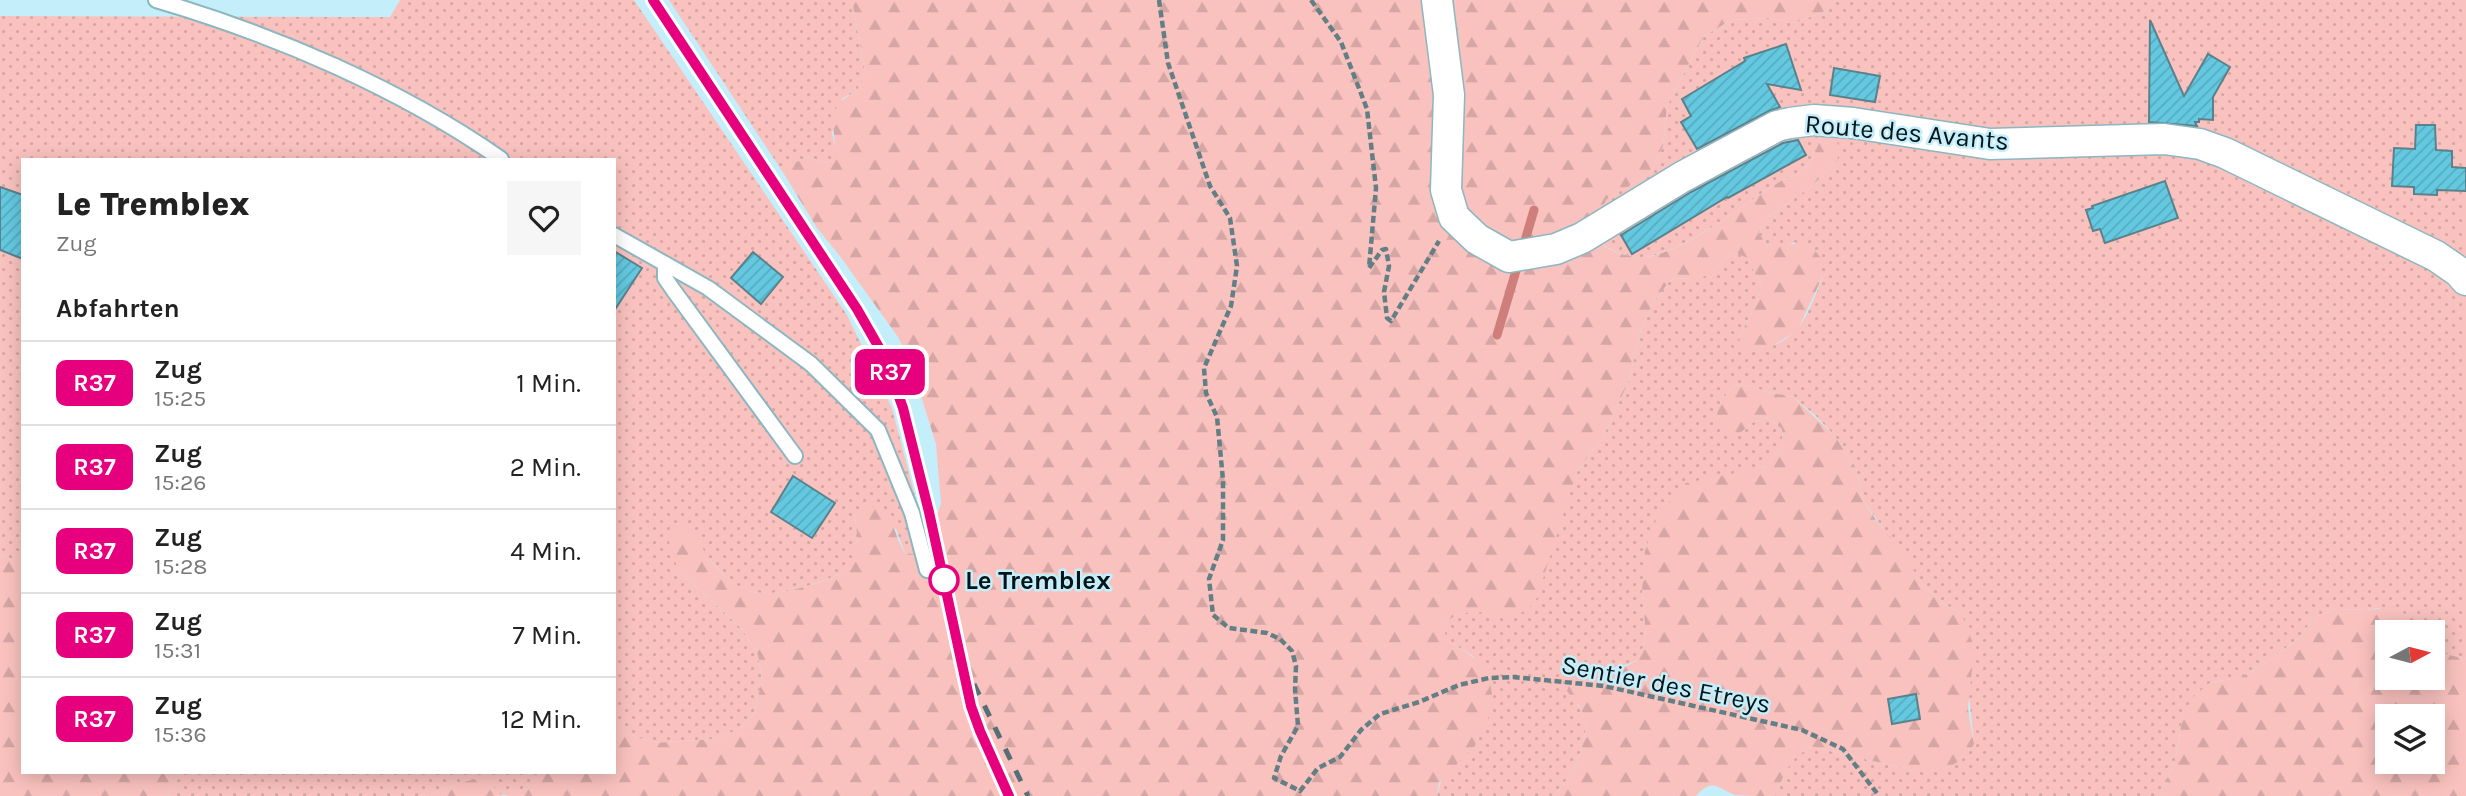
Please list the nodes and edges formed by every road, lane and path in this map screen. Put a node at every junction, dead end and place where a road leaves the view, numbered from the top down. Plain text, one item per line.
1 (156, 0) edge
2 (1158, 0) edge
3 (1311, 0) edge
4 (1437, 0) edge
5 (499, 158) edge
6 (1454, 217) junction
7 (616, 236) edge
8 (665, 264) junction
9 (2466, 280) edge
10 (795, 456) dead end
11 (927, 570) dead end
12 (1879, 796) edge

1 - 5 lane
2 - 12 path, Sentier des Etreys
3 - 6 path
4 - 6 street
6 - 9 street, Route des Avants
7 - 8 lane
8 - 10 lane
8 - 11 lane

